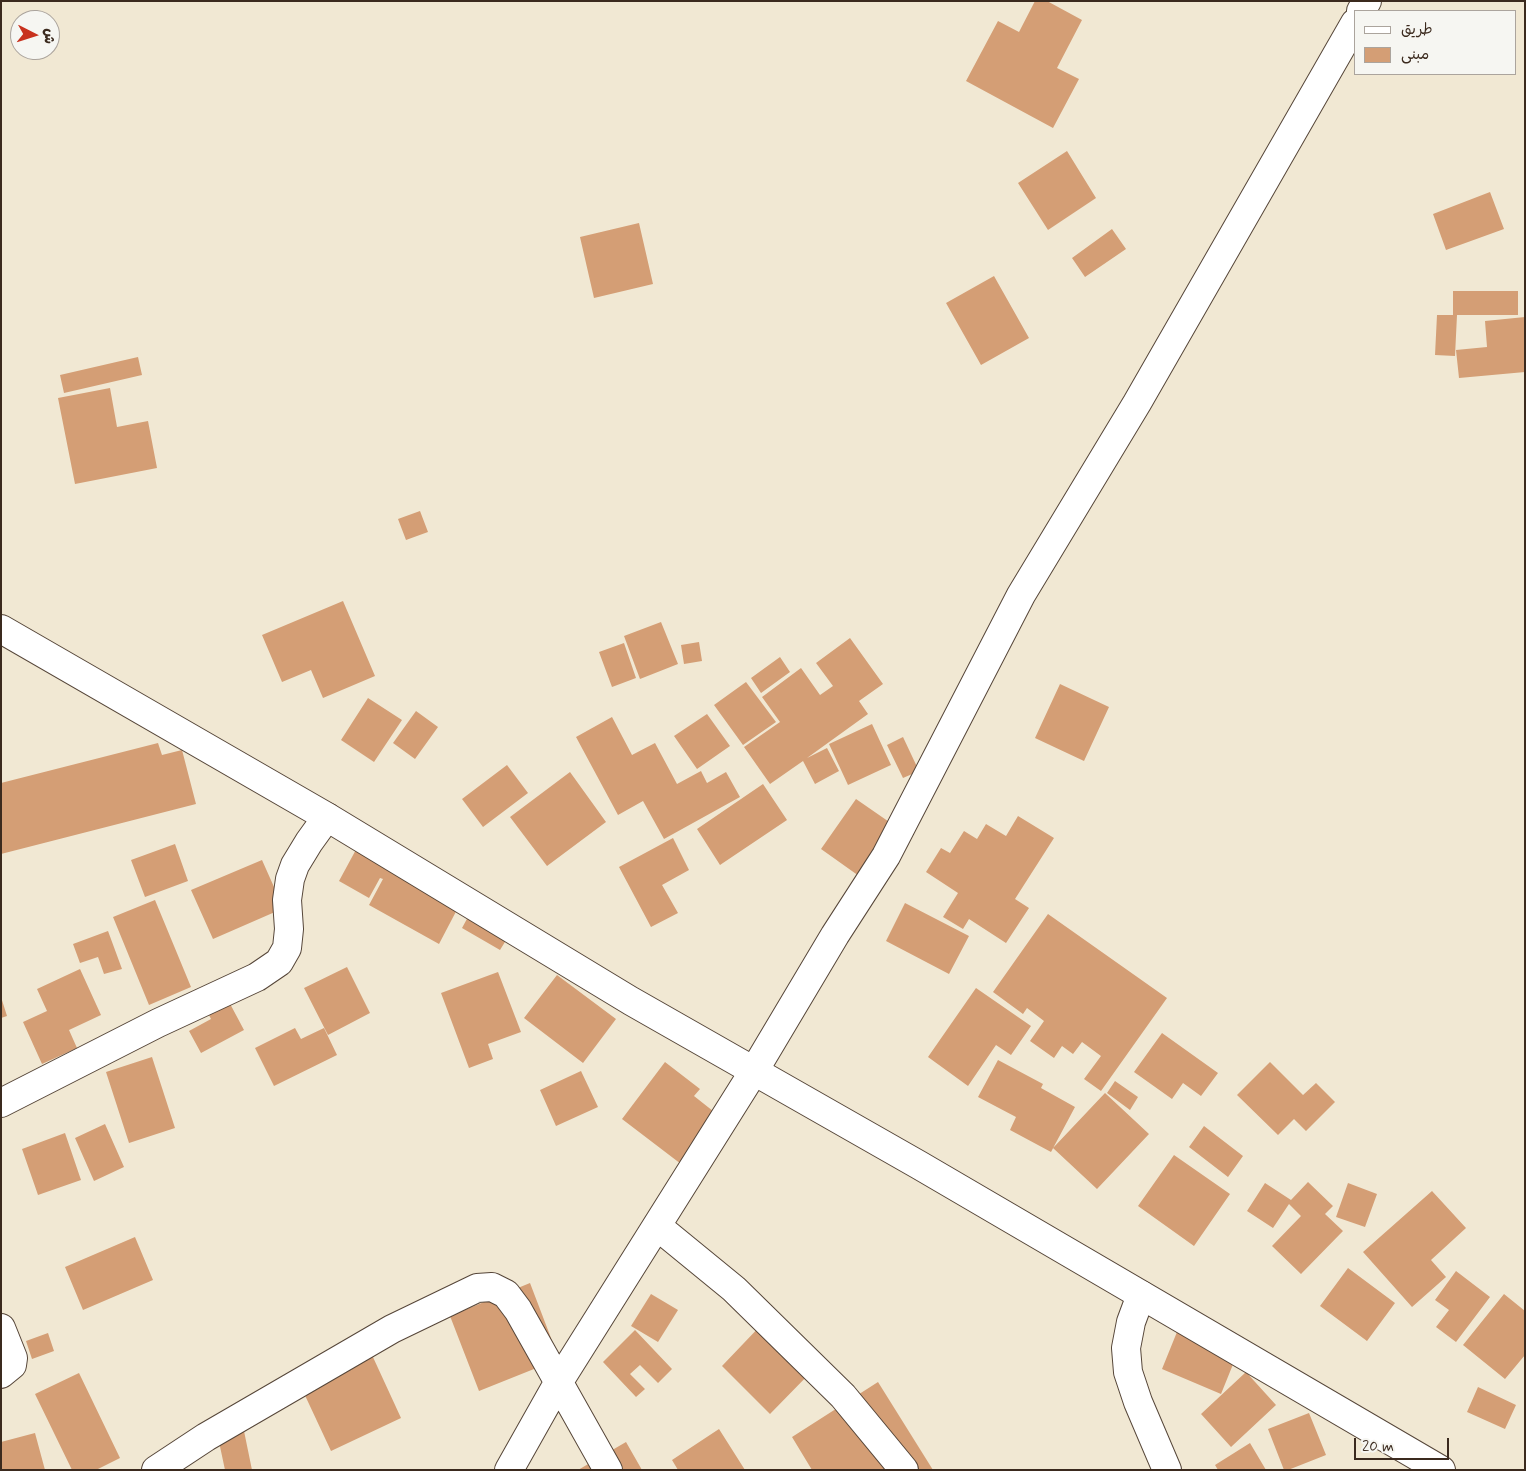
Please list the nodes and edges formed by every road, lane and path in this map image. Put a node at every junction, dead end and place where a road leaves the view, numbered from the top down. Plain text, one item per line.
1 (1354, 25) edge
2 (1, 629) edge
3 (327, 817) junction
4 (754, 1071) junction
5 (1, 1103) edge
6 (657, 1226) junction
7 (1141, 1295) junction
8 (1, 1328) edge
9 (1, 1374) edge
10 (558, 1383) junction
11 (156, 1470) edge
12 (509, 1470) edge
13 (608, 1470) edge
14 (904, 1470) edge
15 (1167, 1470) edge
16 (1441, 1470) edge

1 - 4 street
2 - 3 street
3 - 4 street
3 - 5 street
4 - 6 street
4 - 7 street
6 - 10 street
6 - 14 street
7 - 15 street
7 - 16 street
8 - 9 street
10 - 11 street
10 - 12 street
10 - 13 street

